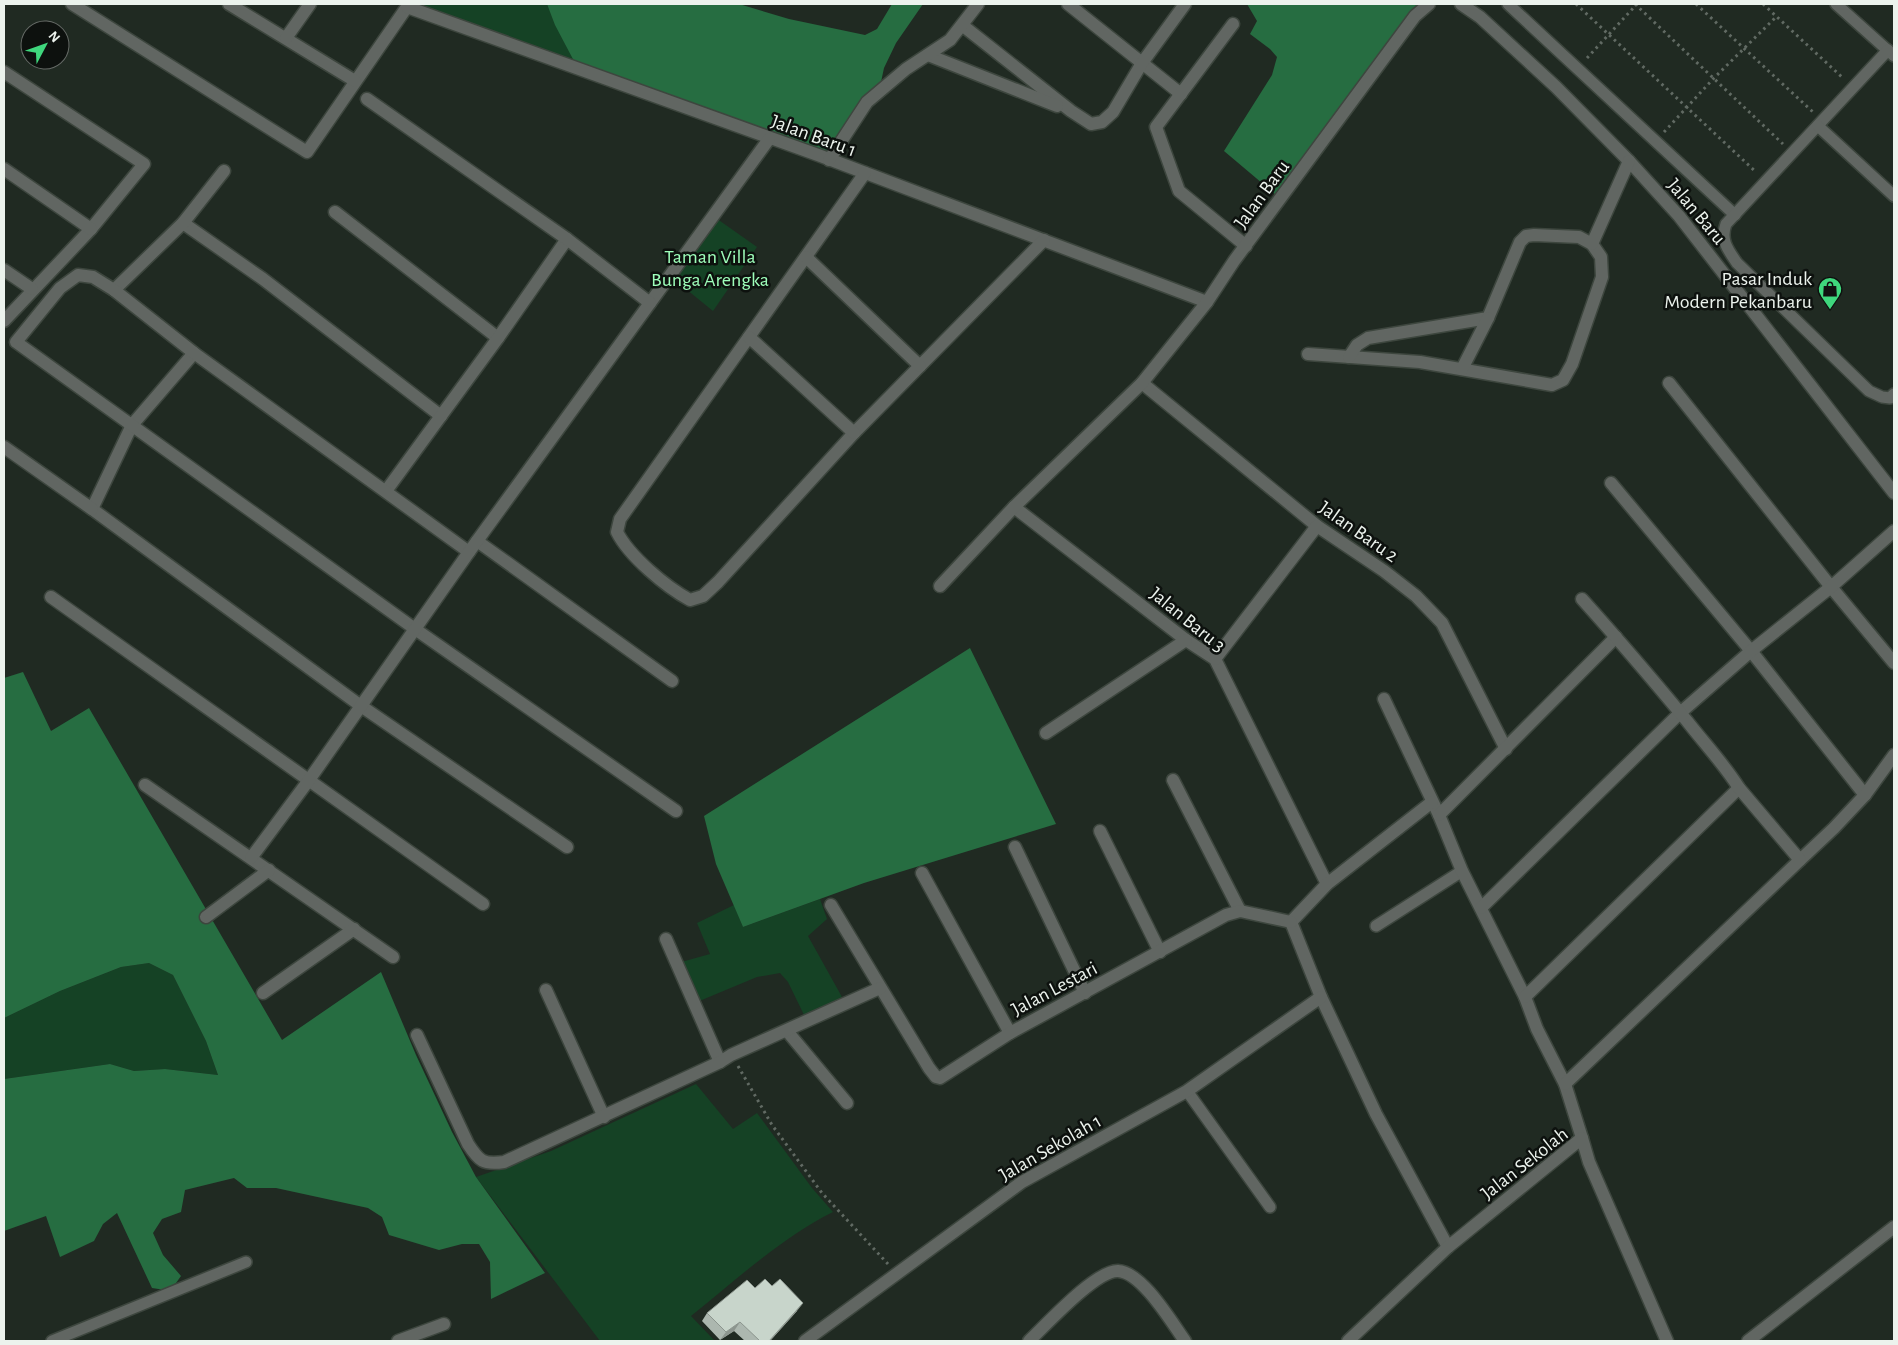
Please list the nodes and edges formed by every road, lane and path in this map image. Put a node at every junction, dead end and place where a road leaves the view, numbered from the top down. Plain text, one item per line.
1 (72, 4) edge
2 (229, 4) edge
3 (310, 4) edge
4 (978, 4) edge
5 (1068, 4) edge
6 (1185, 4) edge
7 (1429, 4) edge
8 (1461, 4) edge
9 (1508, 4) edge
10 (1576, 4) edge
11 (1637, 4) edge
12 (1696, 4) edge
13 (1764, 4) edge
14 (1836, 4) edge
15 (408, 5) edge
16 (1777, 16) junction
17 (1233, 24) dead end
18 (962, 25) junction
19 (1609, 35) junction
20 (286, 38) junction
21 (1744, 48) junction
22 (1891, 53) edge
23 (928, 55) junction
24 (1142, 63) junction
25 (1577, 68) junction
26 (4, 72) edge
27 (1714, 78) junction
28 (355, 81) junction
29 (1853, 88) junction
30 (1181, 94) junction
31 (367, 99) dead end
32 (1687, 108) junction
33 (1071, 111) junction
34 (1820, 124) junction
35 (769, 139) junction
36 (1656, 141) junction
37 (1793, 153) junction
38 (829, 160) junction
39 (1629, 161) junction
40 (4, 169) edge
41 (224, 171) dead end
42 (865, 173) junction
43 (1766, 182) junction
44 (1894, 196) edge
45 (334, 212) dead end
46 (1735, 215) junction
47 (183, 223) junction
48 (91, 229) junction
49 (567, 240) junction
50 (1044, 240) junction
51 (1592, 244) junction
52 (1246, 246) junction
53 (806, 257) junction
54 (4, 270) edge
55 (32, 289) junction
56 (114, 290) junction
57 (1207, 302) junction
58 (650, 303) junction
59 (1488, 318) junction
60 (4, 321) edge
61 (749, 337) junction
62 (498, 338) junction
63 (194, 353) junction
64 (1308, 354) dead end
65 (1348, 357) junction
66 (920, 366) junction
67 (1462, 369) junction
68 (1142, 383) junction
69 (1669, 383) dead end
70 (1894, 394) edge
71 (441, 416) junction
72 (132, 425) junction
73 (854, 433) junction
74 (4, 447) edge
75 (1612, 483) dead end
76 (386, 492) junction
77 (1894, 492) edge
78 (1014, 507) junction
79 (92, 509) junction
80 (1317, 526) junction
81 (1894, 531) edge
82 (477, 541) junction
83 (469, 552) junction
84 (940, 586) dead end
85 (1831, 587) junction
86 (51, 597) dead end
87 (1582, 599) dead end
88 (414, 628) junction
89 (1616, 637) junction
90 (1186, 640) junction
91 (1751, 651) junction
92 (1214, 659) junction
93 (1894, 663) edge
94 (672, 681) dead end
95 (1384, 699) dead end
96 (361, 706) junction
97 (1680, 713) junction
98 (1046, 733) dead end
99 (1506, 748) junction
100 (1894, 755) edge
101 (309, 780) junction
102 (1173, 780) dead end
103 (145, 785) dead end
104 (1739, 788) junction
105 (1864, 795) junction
106 (1432, 802) junction
107 (676, 811) dead end
108 (1439, 816) junction
109 (1100, 831) dead end
110 (567, 847) dead end
111 (1015, 847) dead end
112 (250, 858) junction
113 (1800, 860) junction
114 (269, 870) junction
115 (1462, 871) junction
116 (922, 873) dead end
117 (1327, 884) junction
118 (483, 904) dead end
119 (831, 905) dead end
120 (1481, 908) junction
121 (1240, 911) junction
122 (206, 917) dead end
123 (1291, 922) junction
124 (1376, 926) dead end
125 (354, 929) junction
126 (666, 940) dead end
127 (1160, 952) junction
128 (394, 957) dead end
129 (880, 988) junction
130 (546, 990) dead end
131 (1086, 993) junction
132 (263, 994) dead end
133 (1524, 997) junction
134 (1321, 998) junction
135 (787, 1031) junction
136 (1010, 1033) junction
137 (417, 1034) dead end
138 (731, 1055) junction
139 (720, 1062) junction
140 (1565, 1084) junction
141 (1187, 1090) junction
142 (847, 1103) dead end
143 (604, 1117) junction
144 (1582, 1138) junction
145 (1270, 1207) dead end
146 (1894, 1227) edge
147 (1448, 1247) junction
148 (246, 1262) dead end
149 (897, 1273) junction
150 (444, 1324) dead end
151 (52, 1341) edge
152 (398, 1341) edge
153 (805, 1341) edge
154 (1029, 1341) edge
155 (1185, 1341) edge
156 (1348, 1341) edge
157 (1667, 1341) edge
158 (1748, 1341) edge

1 - 28 street
2 - 20 street
3 - 20 street
4 - 18 street
5 - 24 street
6 - 24 street
7 - 52 street, Jalan Baru
8 - 39 street, Jalan Baru
9 - 25 lane
10 - 19 path
11 - 19 path
11 - 27 path
12 - 21 path
13 - 16 path
14 - 22 lane
15 - 28 street
15 - 35 street, Jalan Baru 1
16 - 21 path
16 - 29 path
17 - 30 street
18 - 23 street
18 - 33 street
19 - 25 path
19 - 32 path
20 - 28 street
21 - 27 path
21 - 34 path
22 - 29 lane
23 - 33 street
23 - 38 street
24 - 30 street
24 - 33 street
25 - 36 lane
26 - 48 street
27 - 32 path
27 - 37 path
29 - 34 lane
30 - 52 street
31 - 49 street
32 - 36 path
32 - 43 path
34 - 37 lane
34 - 44 lane
35 - 38 street, Jalan Baru 1
35 - 58 street
36 - 46 lane
37 - 43 lane
38 - 42 street, Jalan Baru 1
39 - 51 street
39 - 77 street, Jalan Baru
40 - 48 street
41 - 47 street
42 - 50 street, Jalan Baru 1
42 - 53 street
43 - 46 lane
45 - 62 street
46 - 70 lane
47 - 56 street
47 - 71 street
48 - 55 street
49 - 58 street
49 - 62 street
50 - 57 street, Jalan Baru 1
50 - 66 street
51 - 59 street
51 - 67 street
52 - 57 street, Jalan Baru
53 - 61 street
53 - 66 street
54 - 55 street
55 - 60 street
56 - 63 street
56 - 72 street
57 - 68 street, Jalan Baru
58 - 82 street
59 - 65 street
59 - 67 street
61 - 73 street
61 - 73 street
62 - 71 street
63 - 72 street
63 - 76 street
64 - 65 street
65 - 67 street
66 - 73 street
68 - 78 street, Jalan Baru
68 - 80 street, Jalan Baru 2
69 - 85 street
71 - 76 street
72 - 79 street
72 - 88 street
74 - 79 street
75 - 91 street
76 - 83 street
78 - 84 street, Jalan Baru
78 - 90 street, Jalan Baru 3
79 - 96 street
80 - 92 street
80 - 99 street, Jalan Baru 2
81 - 85 street
82 - 83 street
82 - 94 street
83 - 88 street
85 - 91 street
85 - 93 street
86 - 101 street
87 - 89 street
88 - 96 street
88 - 107 street
89 - 97 street
89 - 99 street
90 - 92 street, Jalan Baru 3
90 - 98 street
91 - 97 street
91 - 105 street
92 - 117 street, Jalan Baru 3
95 - 106 street
96 - 101 street
96 - 110 street
97 - 104 street
97 - 120 street
99 - 108 street
100 - 105 street
101 - 112 street
101 - 118 street
102 - 121 street
103 - 112 street
104 - 113 street
104 - 133 street
105 - 113 street
106 - 108 street
106 - 117 street
108 - 115 street
109 - 127 street
111 - 131 street
112 - 114 street
113 - 140 street
114 - 122 street
114 - 125 street
115 - 120 street
115 - 124 lane
116 - 136 street
117 - 123 street
119 - 129 street
120 - 133 street
121 - 123 street
121 - 127 street, Jalan Lestari
123 - 134 street
125 - 128 street
125 - 132 street
126 - 139 street
127 - 131 street, Jalan Lestari
129 - 135 street
129 - 136 street, Jalan Lestari
130 - 143 street
131 - 136 street, Jalan Lestari
133 - 140 street
134 - 141 street, Jalan Sekolah 1
134 - 147 street
135 - 138 street
135 - 142 street
137 - 143 street
138 - 139 street
138 - 149 path
139 - 143 street
140 - 144 street
141 - 145 lane
141 - 149 street, Jalan Sekolah 1
144 - 147 street, Jalan Sekolah
144 - 157 street, Jalan Sekolah
146 - 158 street
147 - 156 street, Jalan Sekolah
148 - 151 lane
149 - 153 street, Jalan Sekolah 1
150 - 152 street
154 - 155 street

